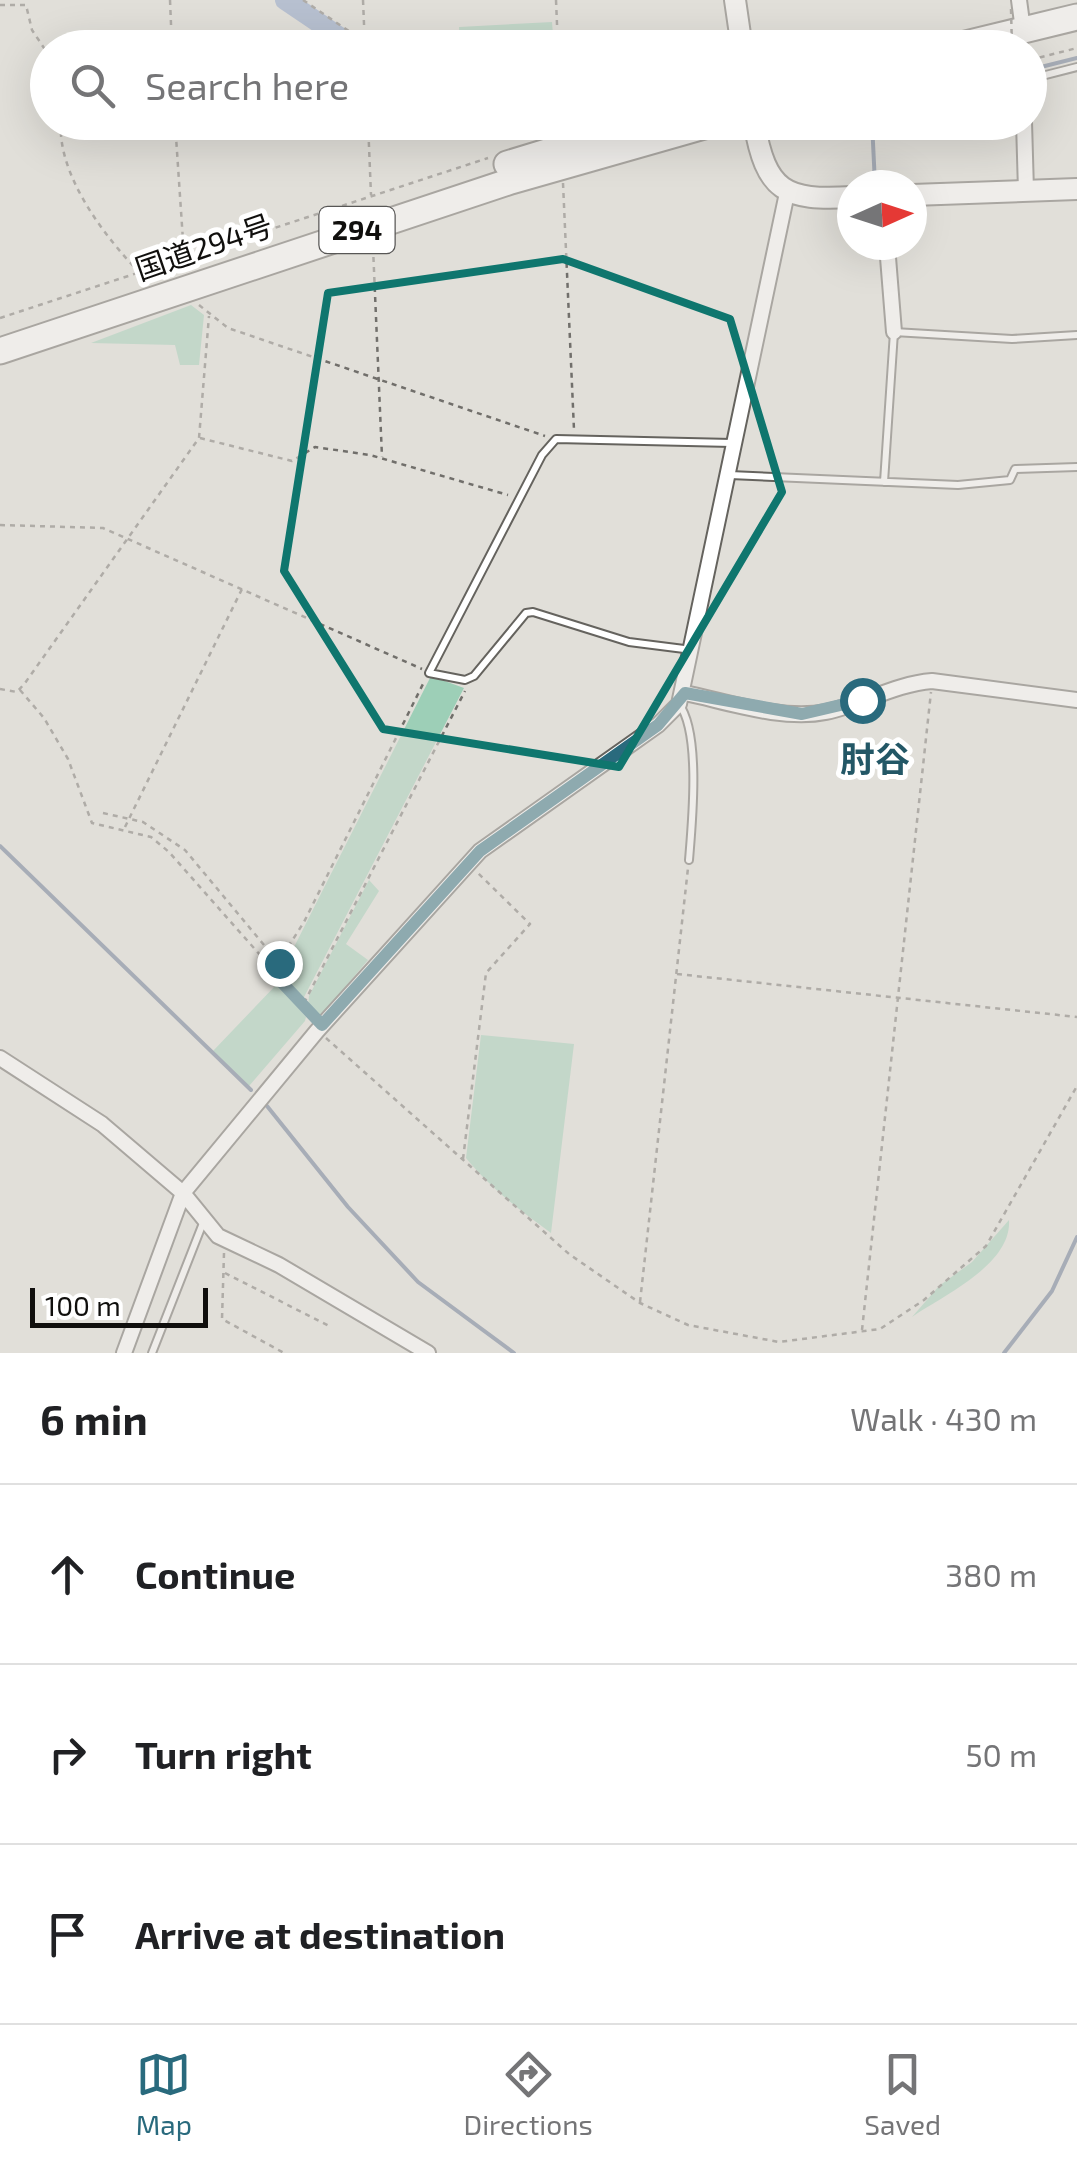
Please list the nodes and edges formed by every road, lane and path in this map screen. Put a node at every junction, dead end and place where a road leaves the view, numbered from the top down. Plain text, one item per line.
1 (170, 0) edge
2 (303, 0) edge
3 (363, 0) edge
4 (556, 0) edge
5 (735, 0) edge
6 (0, 5) edge
7 (1077, 17) edge
8 (32, 30) edge
9 (171, 30) edge
10 (345, 30) edge
11 (364, 30) edge
12 (557, 30) edge
13 (740, 30) edge
14 (1028, 30) edge
15 (1047, 33) edge
16 (1077, 33) edge
17 (1077, 48) edge
18 (1047, 56) edge
19 (1077, 67) edge
20 (1047, 75) edge
21 (62, 140) edge
22 (177, 140) edge
23 (369, 140) edge
24 (590, 140) edge
25 (653, 140) edge
26 (758, 140) edge
27 (1025, 140) edge
28 (493, 156) dead end
29 (560, 166) junction
30 (1077, 189) edge
31 (1026, 191) junction
32 (787, 193) junction
33 (927, 194) edge
34 (372, 196) junction
35 (837, 199) edge
36 (373, 240) dead end
37 (889, 260) edge
38 (140, 272) junction
39 (186, 272) junction
40 (209, 316) junction
41 (0, 318) edge
42 (894, 332) junction
43 (0, 334) edge
44 (1077, 335) edge
45 (0, 351) edge
46 (379, 378) junction
47 (199, 438) junction
48 (556, 439) junction
49 (574, 442) junction
50 (733, 443) junction
51 (382, 457) junction
52 (1077, 466) edge
53 (730, 475) junction
54 (884, 482) junction
55 (520, 499) junction
56 (0, 525) edge
57 (126, 537) junction
58 (242, 589) junction
59 (694, 650) junction
60 (429, 673) junction
61 (465, 680) junction
62 (932, 681) junction
63 (0, 689) edge
64 (20, 690) junction
65 (682, 698) junction
66 (1077, 700) edge
67 (104, 812) dead end
68 (128, 816) junction
69 (125, 829) junction
70 (689, 860) joint
71 (468, 863) junction
72 (279, 963) junction
73 (272, 972) junction
74 (676, 974) junction
75 (897, 997) junction
76 (303, 1005) junction
77 (1077, 1017) edge
78 (320, 1028) junction
79 (0, 1058) edge
80 (1077, 1086) edge
81 (463, 1161) junction
82 (183, 1193) junction
83 (205, 1217) junction
84 (218, 1236) junction
85 (225, 1273) junction
86 (640, 1304) junction
87 (330, 1327) dead end
88 (862, 1332) junction
89 (124, 1353) edge
90 (152, 1353) edge
91 (284, 1353) edge
92 (428, 1353) edge

1 - 9 path
2 - 10 path
3 - 11 path
4 - 12 path
5 - 13 street
6 - 8 path
7 - 14 highway
15 - 16 highway
17 - 18 path
19 - 20 lane
21 - 38 path
22 - 39 path
23 - 34 path
24 - 39 highway, 国道294号 / 294
25 - 29 highway, 国道294号 / 294
26 - 32 street
27 - 31 street
28 - 34 path
29 - 39 highway, 国道294号 / 294
29 - 49 path
30 - 31 street
31 - 33 street
32 - 35 street
32 - 50 street
34 - 39 path
36 - 46 path
37 - 42 street
38 - 39 path
38 - 41 path
39 - 40 path
39 - 43 highway, 国道294号 / 294
39 - 45 highway, 国道294号 / 294
40 - 46 path
40 - 47 path
42 - 44 lane
42 - 54 lane
46 - 48 path
46 - 51 path
47 - 51 path
47 - 57 path
48 - 49 lane
48 - 55 lane
49 - 50 lane
50 - 53 street
51 - 55 path
52 - 54 lane
53 - 54 lane
53 - 59 street
55 - 60 lane
56 - 57 path
57 - 58 path
57 - 64 path
58 - 60 path
58 - 68 path
59 - 61 lane
59 - 65 street
60 - 61 lane
60 - 72 path
61 - 76 path
62 - 65 street
62 - 66 street
62 - 75 path
63 - 64 path
64 - 69 path
65 - 70 lane
65 - 71 street
67 - 68 path
68 - 69 path
68 - 72 path
69 - 73 path
70 - 74 path
71 - 78 street
71 - 81 path
72 - 73 path
73 - 76 path
74 - 75 path
74 - 86 path
75 - 77 path
75 - 88 path
76 - 78 path
78 - 81 path
78 - 82 street
79 - 82 street
80 - 88 path
81 - 86 path
82 - 83 street
82 - 89 street
83 - 84 street
83 - 90 lane
84 - 85 path
84 - 92 street
85 - 87 path
85 - 91 path
86 - 88 path

